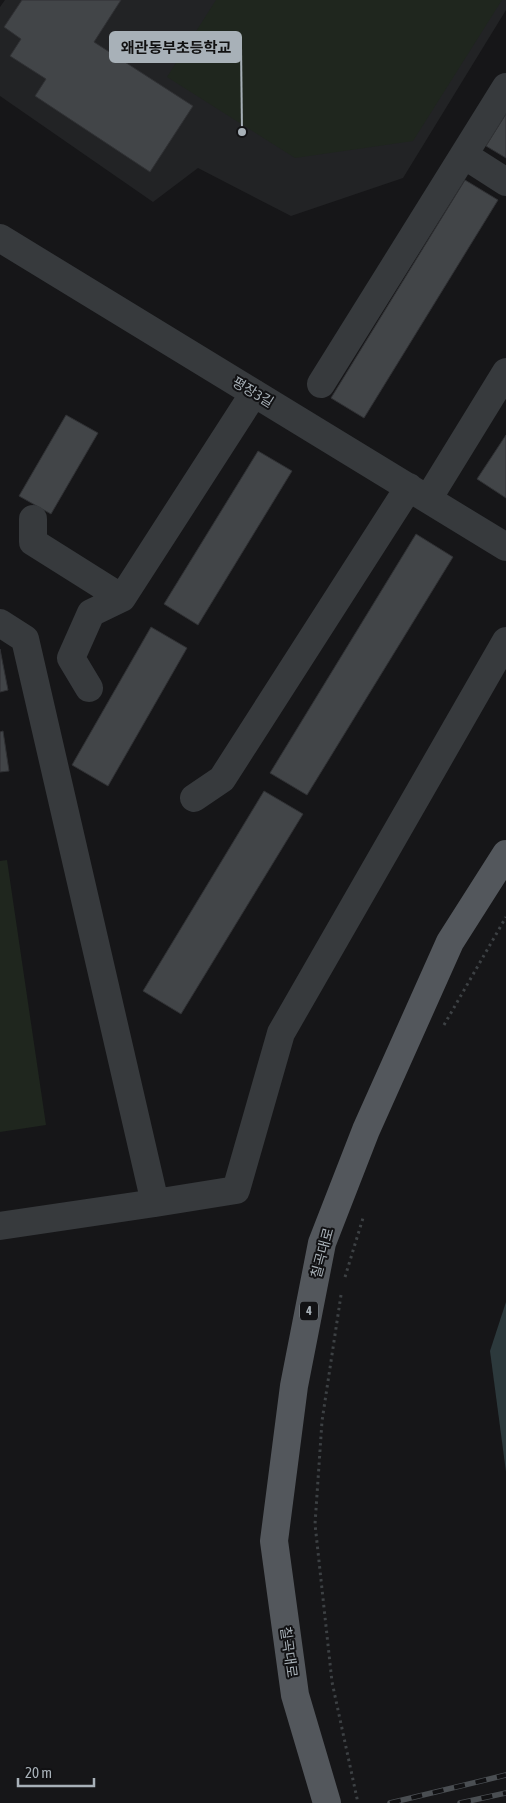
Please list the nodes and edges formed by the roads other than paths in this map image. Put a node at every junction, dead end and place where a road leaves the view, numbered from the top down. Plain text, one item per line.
1 (506, 87) edge
2 (464, 155) junction
3 (506, 182) edge
4 (0, 238) edge
5 (506, 372) edge
6 (321, 384) dead end
7 (254, 393) junction
8 (419, 493) junction
9 (33, 519) dead end
10 (506, 547) edge
11 (122, 598) junction
12 (0, 623) edge
13 (506, 642) edge
14 (89, 688) dead end
15 (194, 798) dead end
16 (506, 854) edge
17 (155, 1203) junction
18 (0, 1226) edge
19 (327, 1803) edge

1 - 2 street
2 - 3 street
2 - 6 street
4 - 7 street, 평장3길
5 - 8 street
7 - 8 street, 평장3길
7 - 11 street
8 - 10 street, 평장3길
8 - 15 street
9 - 11 street
11 - 14 street
12 - 17 street
13 - 17 street
16 - 19 main road, 칠곡대로 / 4
17 - 18 street

